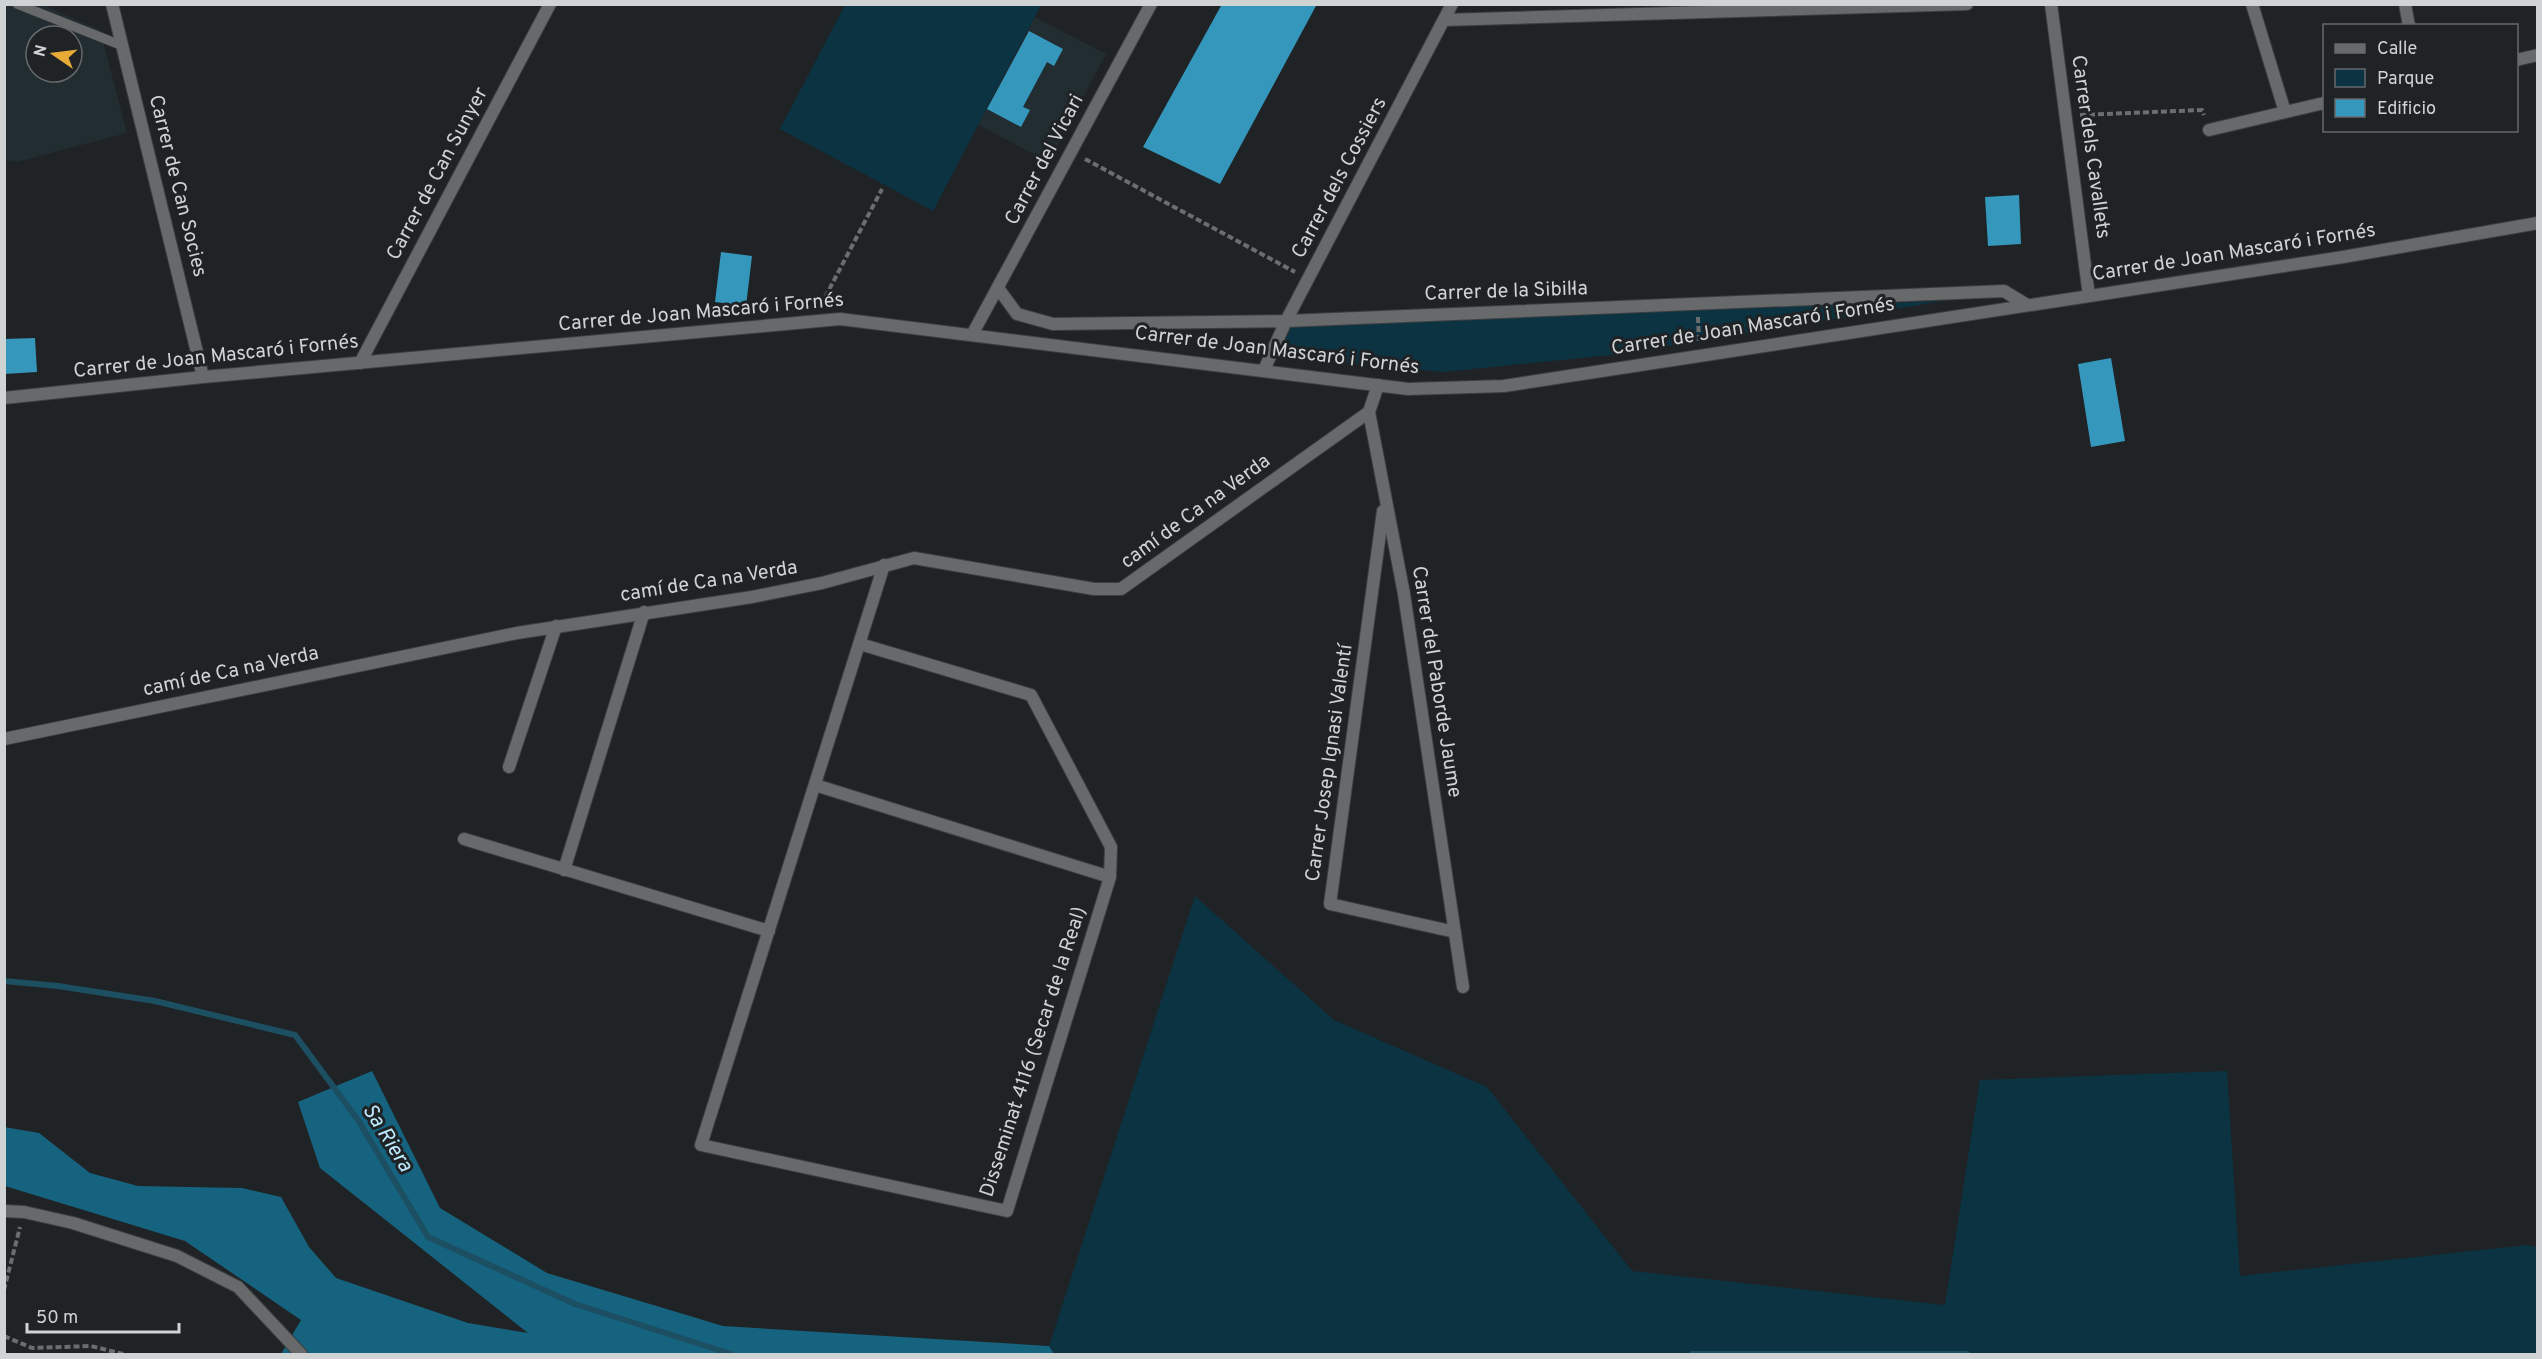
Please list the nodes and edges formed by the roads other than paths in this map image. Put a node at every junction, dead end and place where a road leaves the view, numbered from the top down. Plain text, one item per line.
1 (17, 4) edge
2 (112, 4) edge
3 (550, 4) edge
4 (1150, 4) edge
5 (1452, 4) edge
6 (1967, 4) edge
7 (2051, 4) edge
8 (2253, 4) edge
9 (2405, 4) edge
10 (1444, 20) junction
11 (2409, 24) edge
12 (123, 46) junction
13 (2538, 55) edge
14 (2518, 60) edge
15 (2323, 103) edge
16 (2285, 111) junction
17 (2209, 130) road end
18 (2538, 223) edge
19 (998, 288) junction
20 (2089, 296) junction
21 (2027, 305) junction
22 (1286, 321) junction
23 (973, 333) junction
24 (360, 363) junction
25 (1264, 370) junction
26 (203, 377) junction
27 (1378, 385) junction
28 (4, 398) edge
29 (1369, 412) junction
30 (1385, 501) junction
31 (884, 565) junction
32 (644, 612) junction
33 (556, 626) junction
34 (860, 644) junction
35 (4, 739) edge
36 (509, 767) dead end
37 (815, 785) junction
38 (464, 838) dead end
39 (564, 870) junction
40 (1110, 877) junction
41 (769, 931) junction
42 (1455, 933) junction
43 (1463, 987) dead end
44 (4, 1211) edge
45 (301, 1354) edge

1 - 12 lane
2 - 12 street, Carrer de Can Socies
3 - 24 street, Carrer de Can Sunyer
4 - 19 street, Carrer del Vicari
5 - 10 street, Carrer dels Cossiers
6 - 10 street
7 - 20 street, Carrer dels Cavallets
8 - 16 street
9 - 11 street
10 - 22 street, Carrer dels Cossiers
12 - 26 street, Carrer de Can Socies
13 - 14 street
15 - 16 street
16 - 17 street
18 - 20 street, Carrer de Joan Mascaró i Fornés
19 - 22 street, Carrer de la Sibil·la
19 - 23 street, Carrer del Vicari
20 - 21 street, Carrer de Joan Mascaró i Fornés
21 - 22 street, Carrer de la Sibil·la
21 - 27 street, Carrer de Joan Mascaró i Fornés
22 - 25 street, Carrer dels Cossiers
23 - 24 street, Carrer de Joan Mascaró i Fornés
23 - 25 street, Carrer de Joan Mascaró i Fornés
24 - 26 street, Carrer de Joan Mascaró i Fornés
25 - 27 street, Carrer de Joan Mascaró i Fornés
26 - 28 street, Carrer de Joan Mascaró i Fornés
27 - 29 street, Carrer del Paborde Jaume
29 - 30 street, Carrer del Paborde Jaume
29 - 31 street, camí de Ca na Verda
30 - 42 street, Carrer del Paborde Jaume
30 - 42 street, Carrer Josep Ignasi Valentí
31 - 32 street, camí de Ca na Verda
31 - 34 street, Disseminat 4116 (Secar de la Real)
32 - 33 street, camí de Ca na Verda
32 - 39 street
33 - 35 street, camí de Ca na Verda
33 - 36 street
34 - 37 street, Disseminat 4116 (Secar de la Real)
34 - 40 street, Disseminat 4116 (Secar de la Real)
37 - 40 street
37 - 41 street, Disseminat 4116 (Secar de la Real)
38 - 39 street
39 - 41 street
40 - 41 street, Disseminat 4116 (Secar de la Real)
42 - 43 street, Carrer del Paborde Jaume
44 - 45 street

